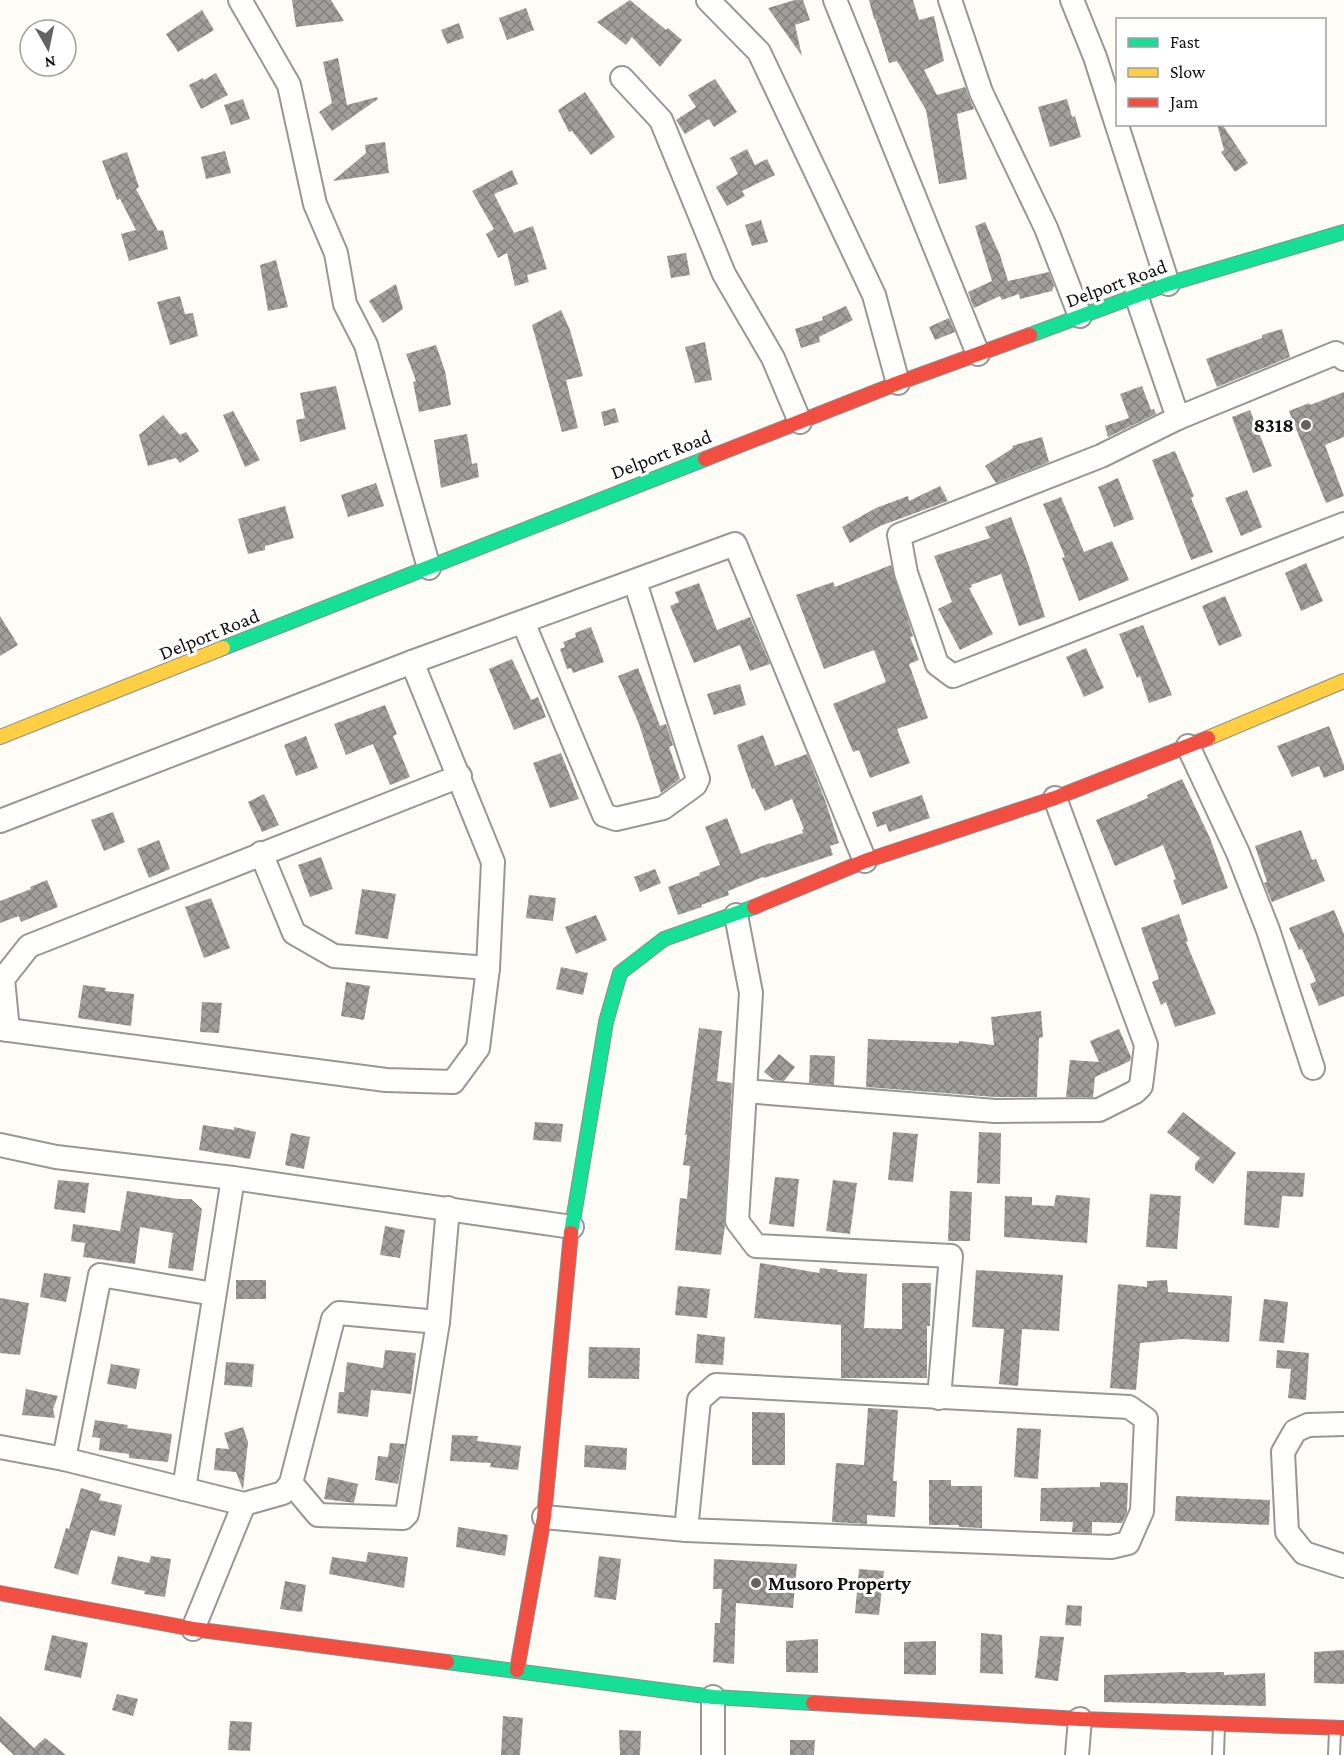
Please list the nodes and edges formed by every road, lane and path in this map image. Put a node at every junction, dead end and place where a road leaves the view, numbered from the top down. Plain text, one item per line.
1 (240, 0) edge
2 (708, 0) edge
3 (834, 0) edge
4 (950, 0) edge
5 (1072, 0) edge
6 (622, 78) dead end
7 (1116, 122) edge
8 (1117, 126) edge
9 (1344, 232) edge
10 (1168, 284) junction
11 (1136, 295) junction
12 (1080, 316) junction
13 (978, 354) junction
14 (1344, 359) edge
15 (898, 383) junction
16 (1178, 418) junction
17 (800, 422) junction
18 (1344, 524) edge
19 (429, 567) junction
20 (635, 582) junction
21 (524, 622) junction
22 (412, 662) junction
23 (1344, 681) edge
24 (0, 737) edge
25 (1188, 746) junction
26 (460, 776) junction
27 (1055, 798) junction
28 (0, 821) edge
29 (261, 854) junction
30 (865, 861) junction
31 (736, 915) junction
32 (488, 968) junction
33 (4, 1030) edge
34 (1313, 1068) dead end
35 (745, 1091) junction
36 (0, 1145) edge
37 (233, 1178) junction
38 (448, 1208) junction
39 (572, 1227) junction
40 (214, 1294) junction
41 (438, 1322) junction
42 (939, 1398) junction
43 (1344, 1424) edge
44 (0, 1447) edge
45 (64, 1460) junction
46 (291, 1484) junction
47 (184, 1489) junction
48 (244, 1504) junction
49 (544, 1517) junction
50 (686, 1530) junction
51 (1344, 1566) edge
52 (0, 1593) edge
53 (193, 1629) junction
54 (517, 1670) junction
55 (713, 1697) junction
56 (1080, 1719) junction
57 (1220, 1724) junction
58 (1340, 1728) edge
59 (713, 1755) edge
60 (1077, 1755) edge
61 (1218, 1755) edge
62 (1334, 1755) edge

1 - 19 street
2 - 15 street
3 - 13 street
4 - 12 street
5 - 7 street
6 - 17 street
8 - 10 street
9 - 10 street, Delport Road
10 - 11 street, Delport Road
11 - 12 street, Delport Road
11 - 16 street
12 - 13 street, Delport Road
13 - 15 street, Delport Road
14 - 16 street
15 - 17 street, Delport Road
16 - 18 street
17 - 19 street, Delport Road
19 - 24 street, Delport Road
20 - 21 street
20 - 21 street
20 - 30 street
21 - 22 street
22 - 26 street
22 - 28 street
23 - 25 street
25 - 27 street
25 - 34 street
26 - 29 street
26 - 32 street
27 - 30 street
27 - 35 street
29 - 32 street
29 - 33 street
30 - 31 street
31 - 35 street
31 - 39 street
32 - 33 street
35 - 42 street
36 - 37 street
37 - 38 street
37 - 40 street
38 - 39 street
38 - 41 street
39 - 49 street
40 - 45 street
40 - 47 street
41 - 46 street
41 - 46 street
42 - 50 street
42 - 50 street
43 - 51 street
44 - 45 street
45 - 47 street
46 - 48 street
47 - 48 street
48 - 53 street
49 - 50 street
49 - 54 street
52 - 53 street
53 - 54 street
54 - 55 street
55 - 56 street
55 - 59 street
56 - 57 street
56 - 60 street
57 - 58 street
57 - 61 lane
58 - 62 lane

